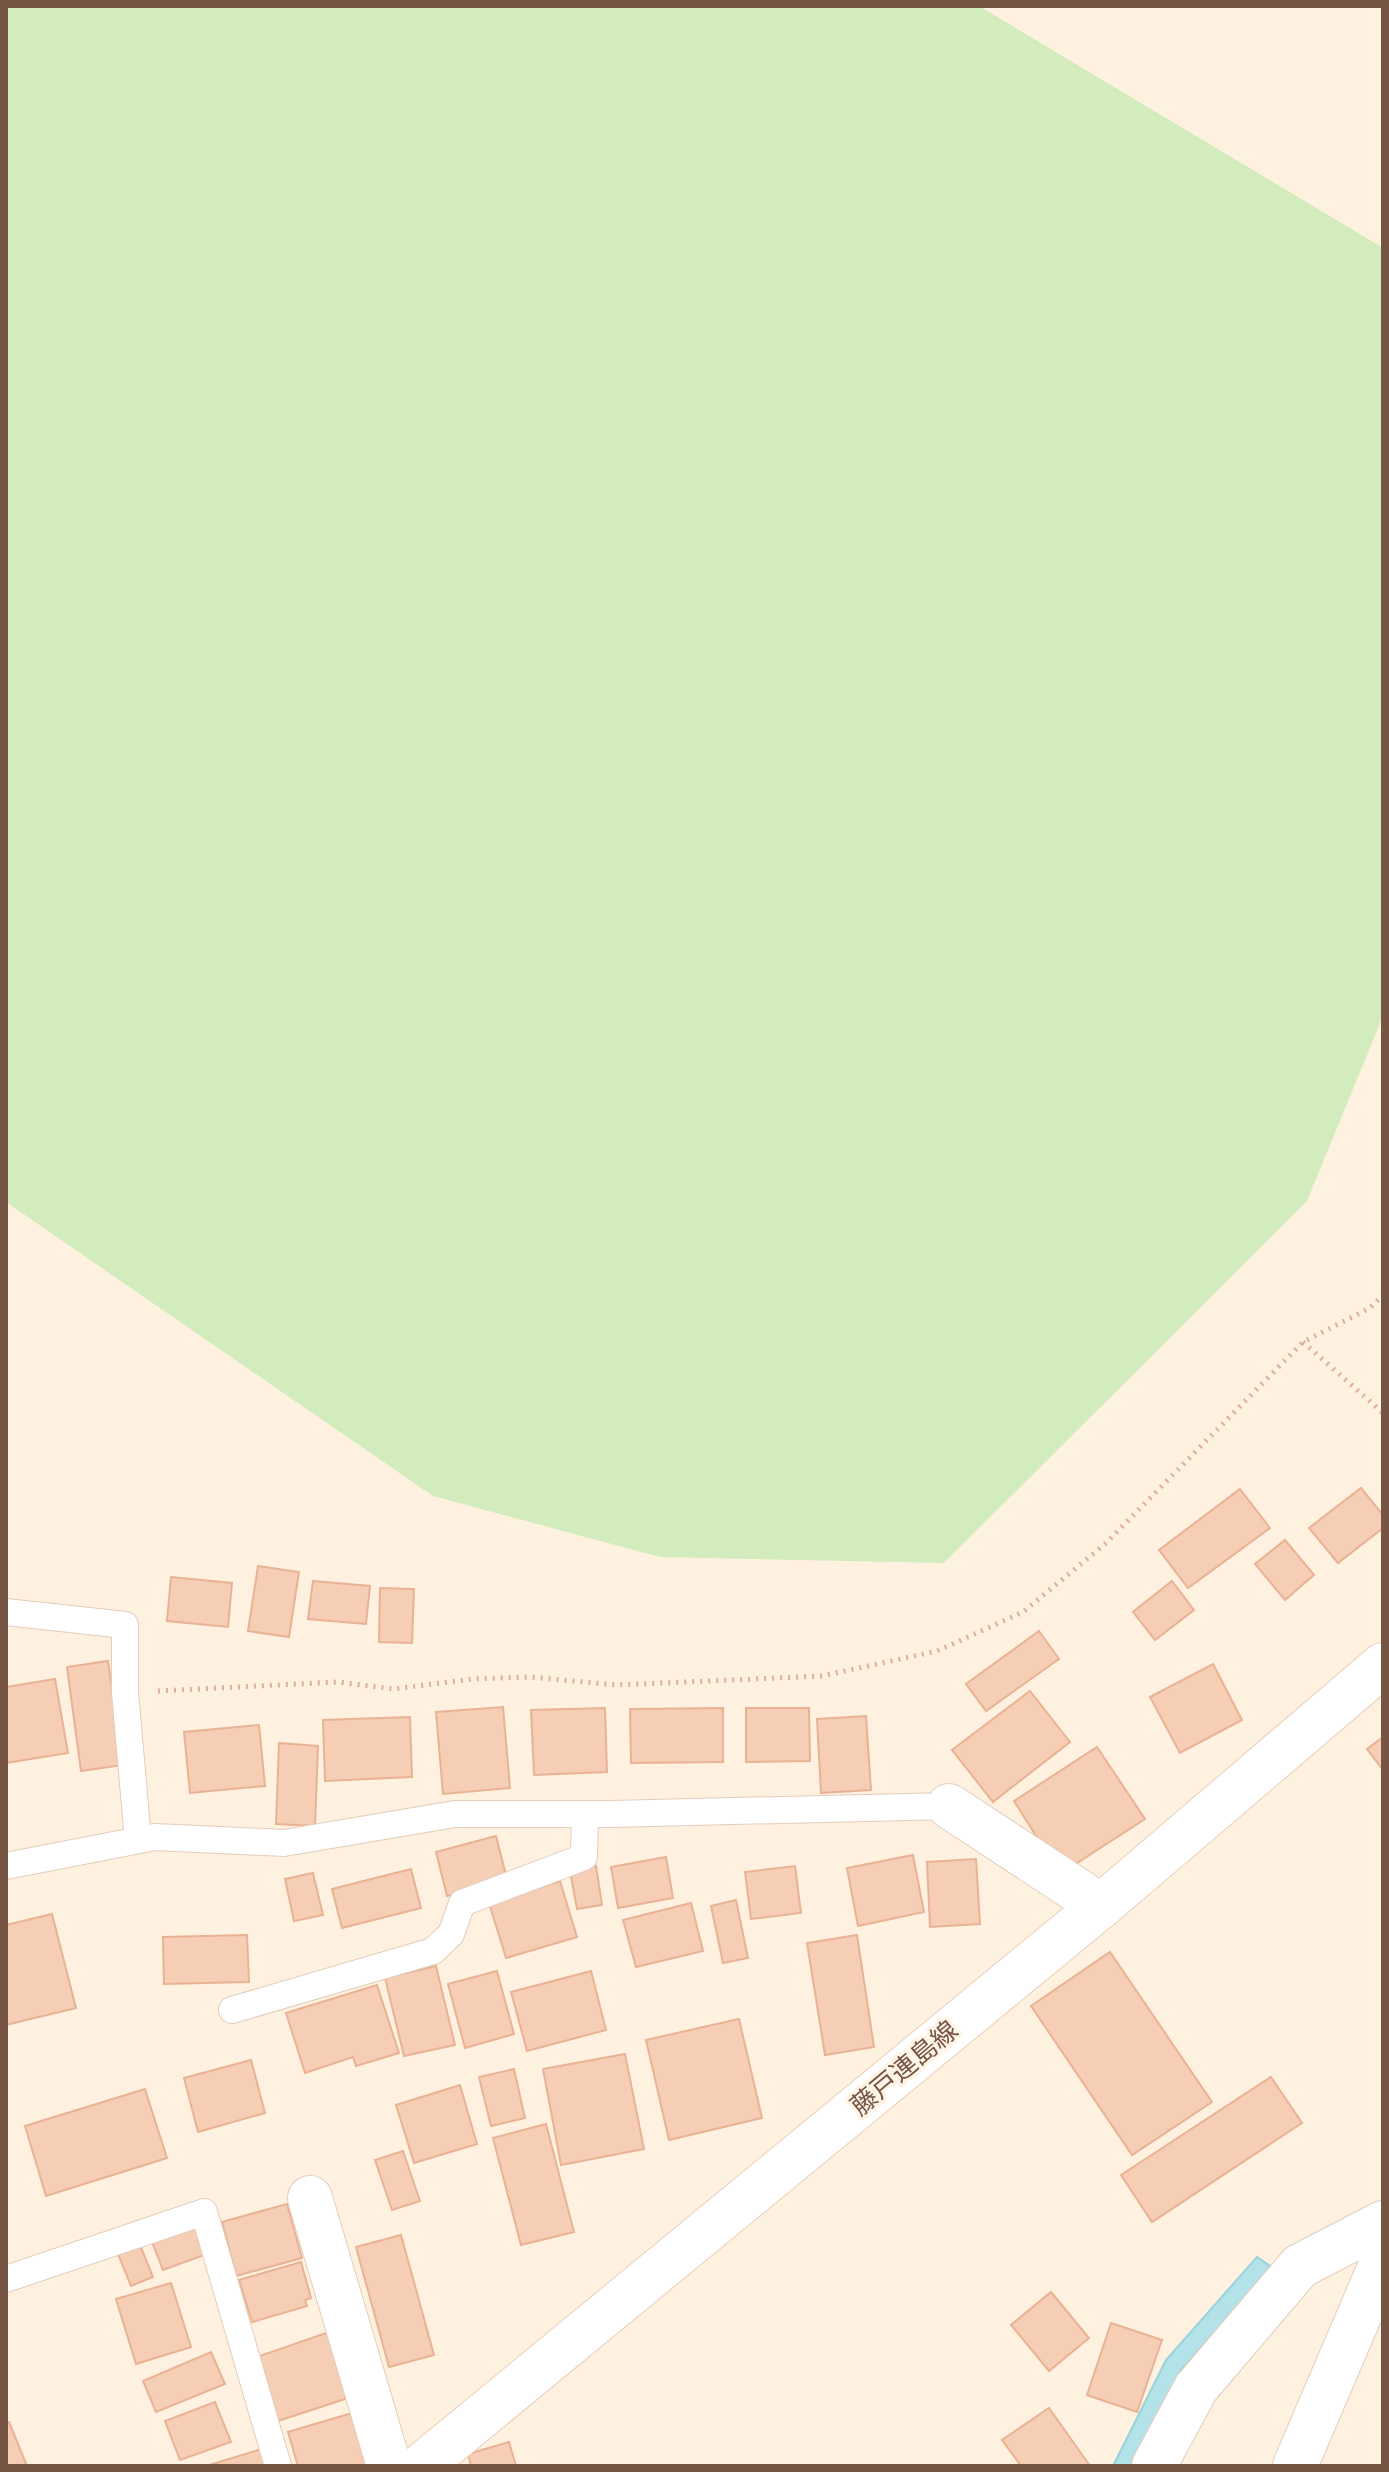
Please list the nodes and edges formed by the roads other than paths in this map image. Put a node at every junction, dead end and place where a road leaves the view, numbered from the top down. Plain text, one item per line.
1 (6, 1612) edge
2 (1383, 1665) edge
3 (949, 1806) joint
4 (585, 1814) junction
5 (138, 1840) junction
6 (6, 1866) edge
7 (1101, 1906) junction
8 (232, 2010) dead end
9 (310, 2198) dead end
10 (1383, 2223) edge
11 (1383, 2260) edge
12 (6, 2279) edge
13 (278, 2466) edge
14 (389, 2466) edge
15 (421, 2466) edge
16 (1154, 2466) edge
17 (1295, 2466) edge

1 - 5 lane
2 - 7 main road, 藤戸連島線
3 - 4 lane
3 - 7 main road
4 - 5 lane
4 - 8 lane
5 - 6 lane
7 - 15 main road, 藤戸連島線
9 - 14 main road
10 - 16 main road
11 - 17 main road
12 - 13 lane

